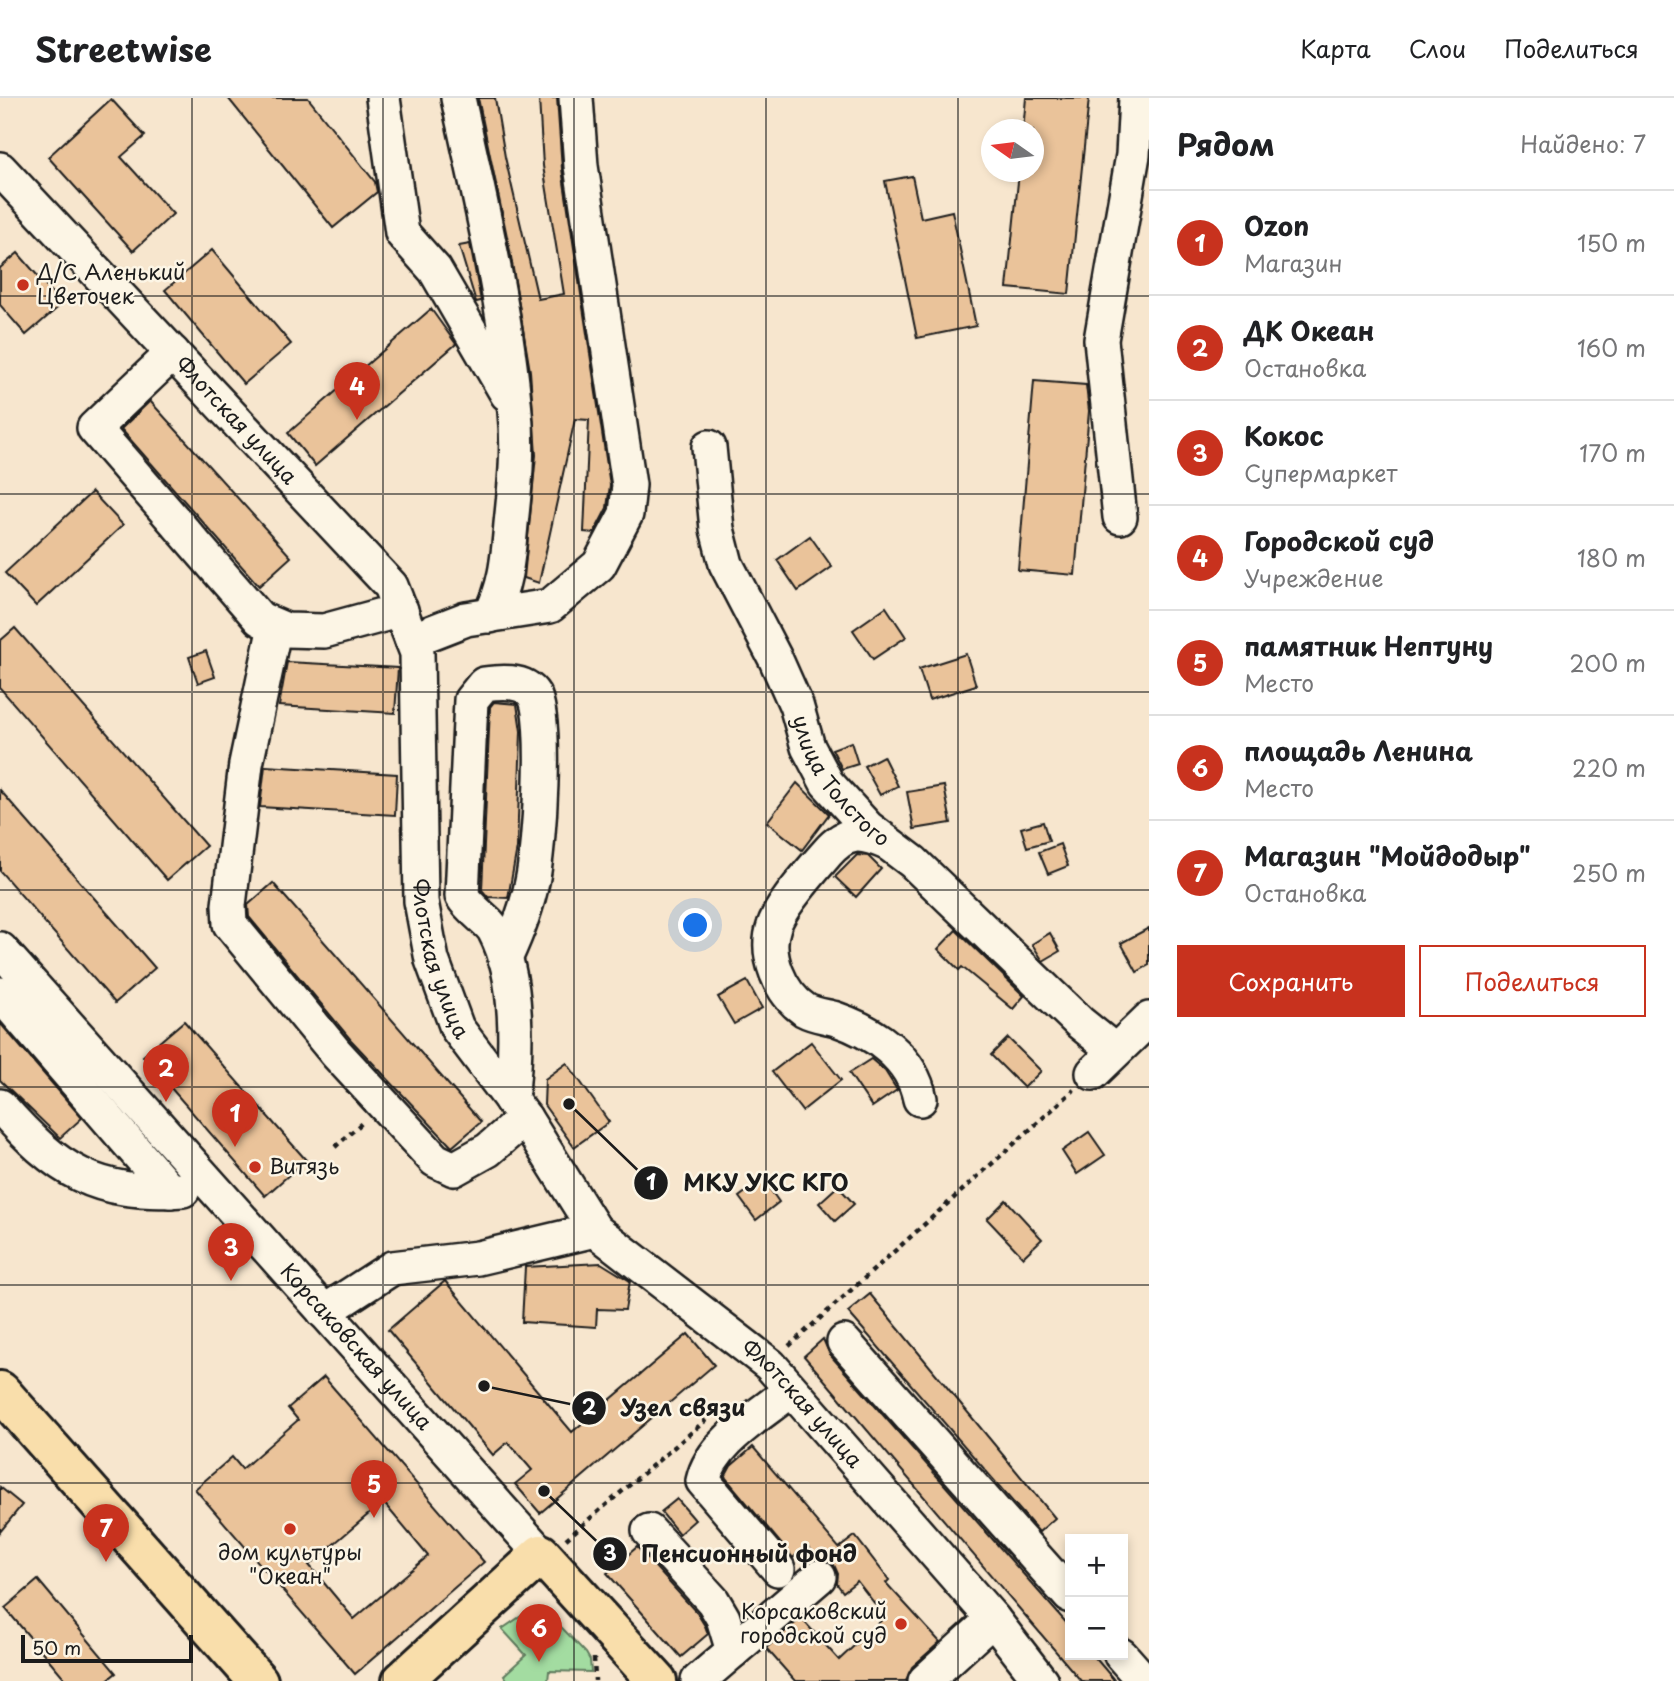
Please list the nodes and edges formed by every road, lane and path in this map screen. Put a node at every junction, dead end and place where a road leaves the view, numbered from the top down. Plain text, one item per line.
1 (383, 98) edge
2 (458, 98) edge
3 (576, 98) edge
4 (1136, 98) edge
5 (0, 169) edge
6 (173, 354) junction
7 (514, 405) junction
8 (709, 447) dead end
9 (1120, 517) dead end
10 (490, 616) junction
11 (275, 625) junction
12 (407, 625) junction
13 (888, 844) junction
14 (0, 949) edge
15 (505, 959) junction
16 (0, 994) edge
17 (1149, 1019) edge
18 (1102, 1052) junction
19 (920, 1099) dead end
20 (384, 1104) junction
21 (0, 1106) edge
22 (518, 1109) junction
23 (335, 1147) dead end
24 (214, 1188) junction
25 (170, 1191) junction
26 (595, 1230) junction
27 (324, 1311) junction
28 (844, 1342) dead end
29 (782, 1353) dead end
30 (792, 1390) junction
31 (0, 1391) edge
32 (715, 1412) dead end
33 (649, 1531) dead end
34 (552, 1547) junction
35 (778, 1569) dead end
36 (819, 1577) dead end
37 (1065, 1590) edge
38 (993, 1619) junction
39 (733, 1651) junction
40 (594, 1658) dead end
41 (1125, 1660) edge
42 (258, 1681) edge
43 (402, 1681) edge
44 (595, 1681) edge
45 (657, 1681) edge
46 (698, 1681) edge
47 (925, 1681) edge
48 (1041, 1681) edge
49 (1144, 1681) edge

1 - 7 street
2 - 7 street
3 - 10 street
4 - 9 street
5 - 6 street, Флотская улица
6 - 11 street
6 - 12 street, Флотская улица
7 - 10 street
8 - 13 street, улица Толстого
10 - 12 street
11 - 12 street
11 - 20 street
12 - 22 street, Флотская улица
13 - 18 street, улица Толстого
13 - 19 street
14 - 24 street, Корсаковская улица
15 - 15 street
15 - 22 street
16 - 25 street
17 - 18 street
18 - 29 path
20 - 22 street
20 - 23 path
21 - 25 street
22 - 26 street, Флотская улица
24 - 25 street
24 - 27 street, Корсаковская улица
26 - 27 street
26 - 30 street, Флотская улица
27 - 34 street, Корсаковская улица
28 - 37 street
30 - 35 street
30 - 38 street, Флотская улица
31 - 42 main road
32 - 34 path
33 - 39 street
34 - 43 main road
34 - 45 main road, Корсаковская улица
36 - 39 street
38 - 47 street
38 - 48 street, Флотская улица
39 - 46 street
40 - 44 path
41 - 49 street

